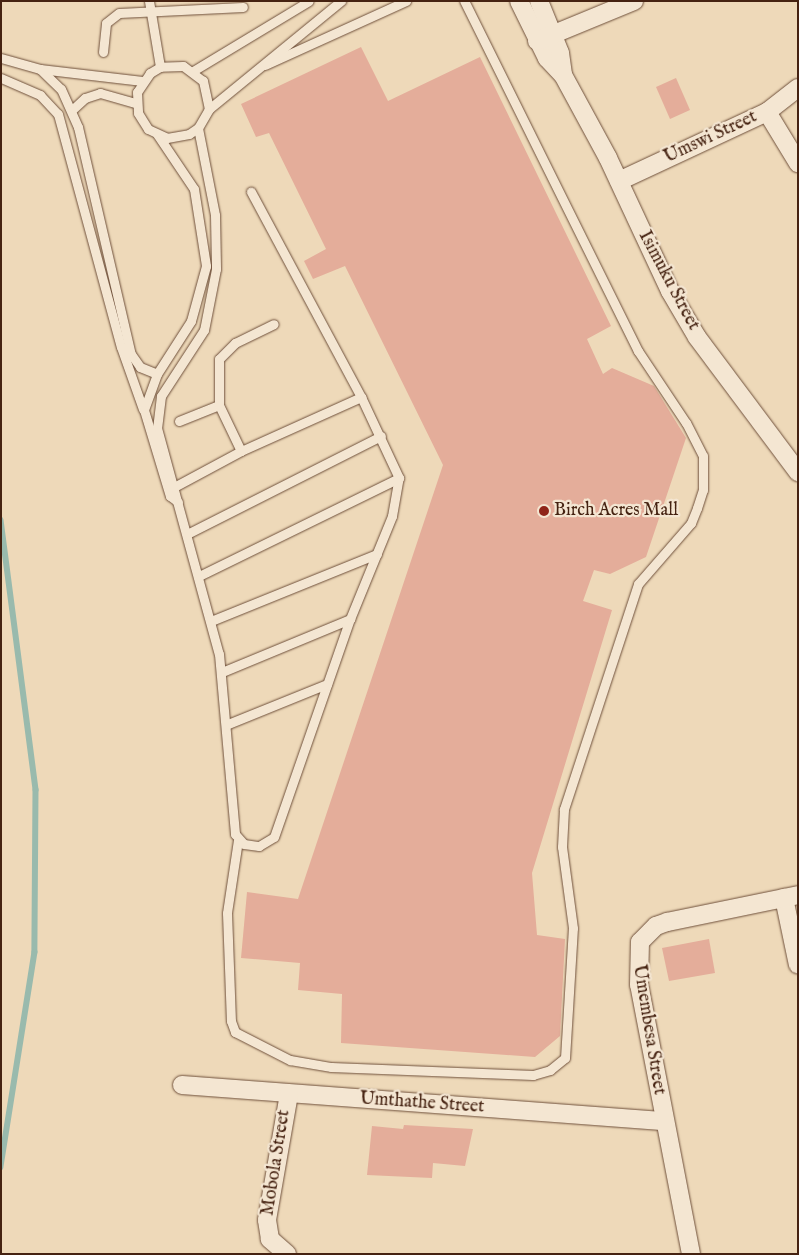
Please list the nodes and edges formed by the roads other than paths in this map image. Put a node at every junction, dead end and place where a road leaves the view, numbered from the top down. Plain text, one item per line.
1 (149, 1) edge
2 (309, 1) edge
3 (341, 1) edge
4 (406, 1) edge
5 (464, 1) edge
6 (519, 1) edge
7 (539, 1) edge
8 (634, 1) edge
9 (243, 7) dead end
10 (149, 12) junction
11 (545, 37) junction
12 (103, 52) dead end
13 (1, 58) edge
14 (160, 67) junction
15 (40, 68) junction
16 (254, 70) junction
17 (193, 71) junction
18 (1, 78) edge
19 (142, 81) junction
20 (798, 88) edge
21 (136, 103) junction
22 (209, 108) junction
23 (73, 109) junction
24 (766, 112) junction
25 (198, 128) junction
26 (156, 134) junction
27 (798, 163) edge
28 (619, 182) junction
29 (250, 192) dead end
30 (274, 324) dead end
31 (156, 374) junction
32 (361, 397) junction
33 (219, 406) junction
34 (144, 410) junction
35 (179, 421) dead end
36 (381, 436) junction
37 (241, 451) junction
38 (798, 472) edge
39 (398, 478) junction
40 (174, 487) junction
41 (178, 502) junction
42 (189, 532) junction
43 (377, 554) junction
44 (199, 576) junction
45 (350, 619) junction
46 (211, 622) junction
47 (222, 672) junction
48 (327, 684) junction
49 (228, 724) junction
50 (238, 840) junction
51 (791, 896) edge
52 (798, 966) edge
53 (182, 1085) dead end
54 (289, 1094) junction
55 (662, 1121) junction
56 (287, 1254) edge
57 (690, 1254) edge

1 - 10 lane
2 - 17 lane
3 - 16 lane
4 - 16 lane
5 - 50 lane
6 - 11 street, Isimuku Street
7 - 11 street, Isimuku Street
8 - 11 street
9 - 10 lane
10 - 12 lane
10 - 14 lane
11 - 28 street, Isimuku Street
13 - 15 lane
14 - 17 lane
14 - 19 lane
15 - 19 lane
15 - 23 lane
16 - 22 lane
17 - 22 lane
18 - 34 lane
19 - 21 lane
20 - 24 street, Umswi Street
21 - 23 lane
21 - 26 lane
22 - 25 lane
23 - 31 lane
24 - 27 street
24 - 28 street, Umswi Street
25 - 26 lane
25 - 40 lane
26 - 31 lane
28 - 38 street, Isimuku Street
29 - 32 lane
30 - 33 lane
31 - 34 lane
32 - 36 lane
32 - 37 lane
33 - 35 lane
33 - 37 lane
34 - 41 lane
36 - 39 lane
36 - 42 lane
37 - 40 lane
39 - 43 lane
39 - 44 lane
40 - 41 lane
41 - 42 lane
42 - 44 lane
43 - 45 lane
43 - 46 lane
44 - 46 lane
45 - 47 lane
45 - 48 lane
46 - 47 lane
47 - 49 lane
48 - 49 lane
48 - 50 lane
49 - 50 lane
51 - 52 street
51 - 55 street, Umembesa Street
53 - 54 street, Umthathe Street
54 - 55 street, Umthathe Street
54 - 56 street, Mobola Street
55 - 57 street, Umembesa Street

